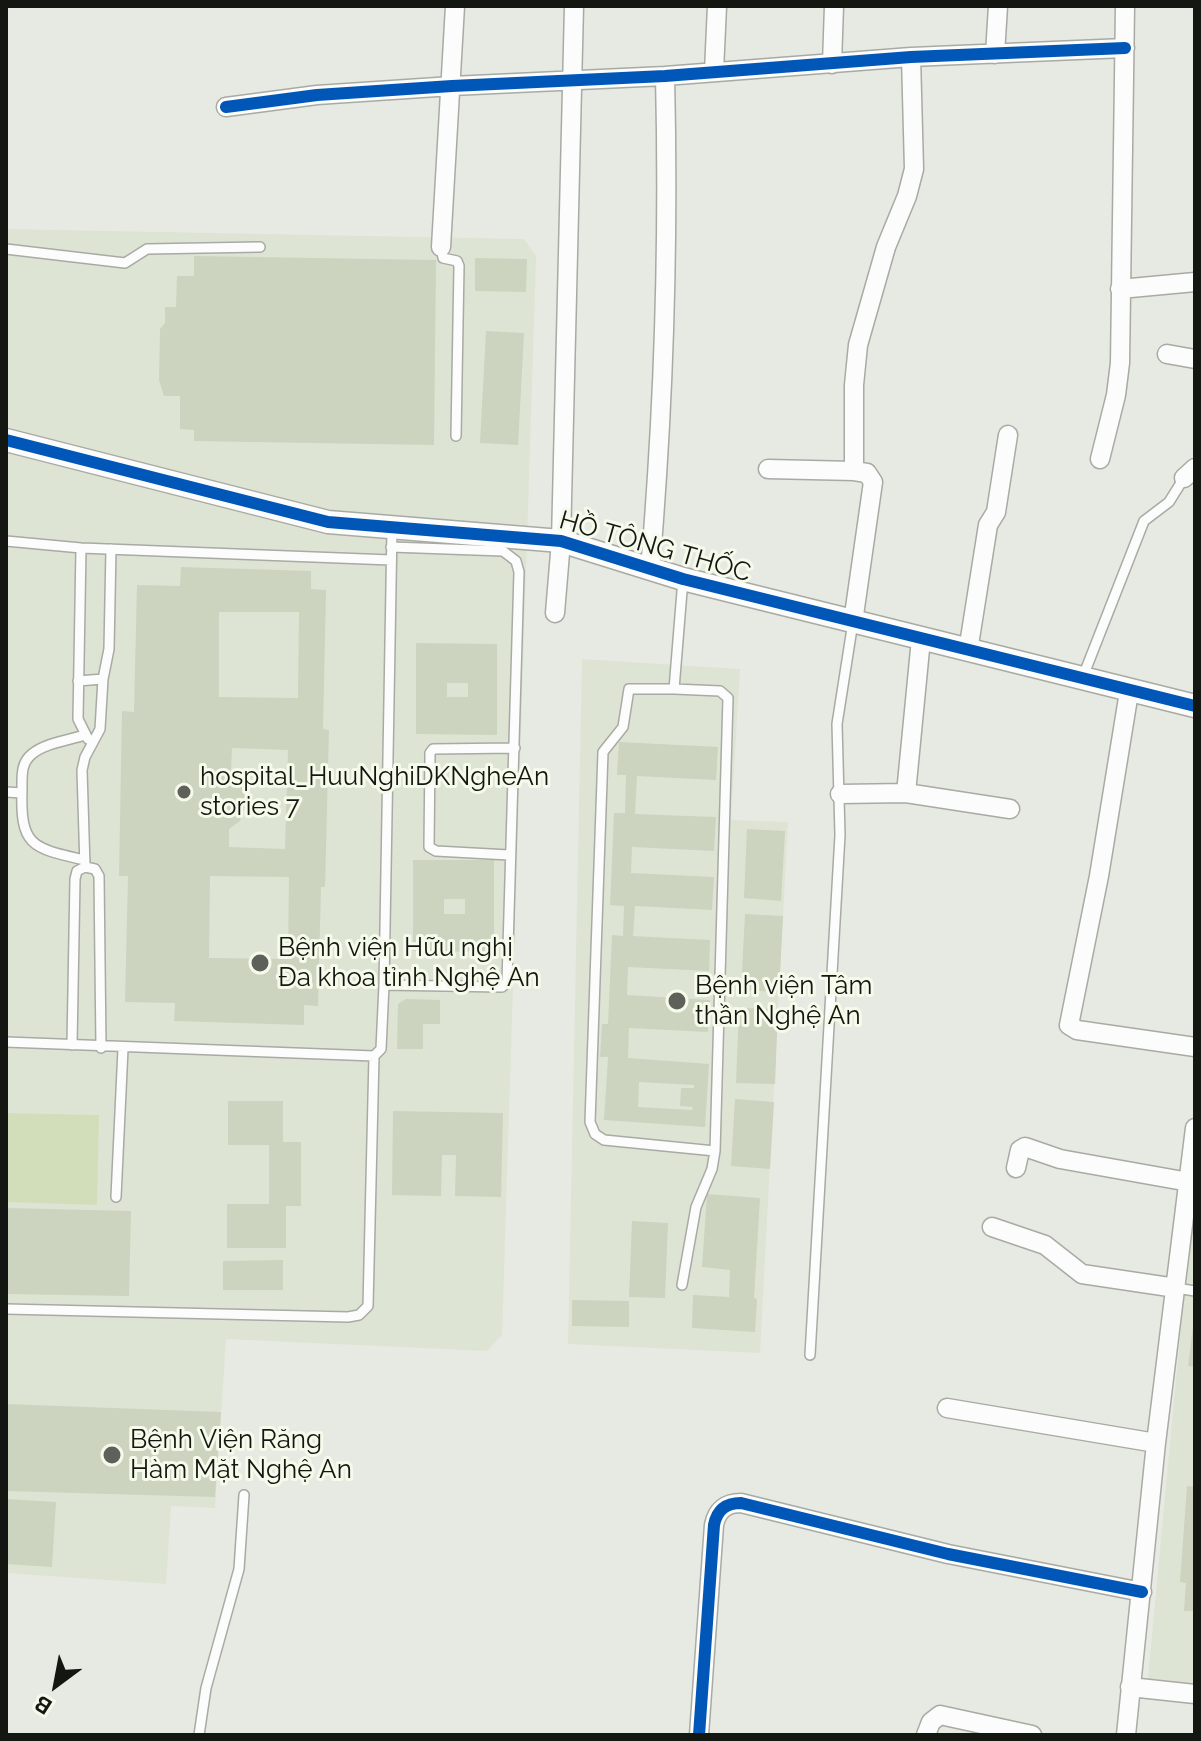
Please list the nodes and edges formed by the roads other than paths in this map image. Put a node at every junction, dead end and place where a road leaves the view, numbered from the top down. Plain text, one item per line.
1 (455, 6) edge
2 (574, 6) edge
3 (717, 6) edge
4 (834, 6) edge
5 (998, 6) edge
6 (1125, 6) edge
7 (1125, 48) junction
8 (995, 54) junction
9 (911, 57) junction
10 (832, 64) junction
11 (714, 71) junction
12 (665, 76) junction
13 (573, 79) junction
14 (452, 86) junction
15 (226, 107) dead end
16 (260, 247) dead end
17 (441, 247) joint
18 (6, 249) edge
19 (1195, 282) edge
20 (1120, 289) junction
21 (1167, 354) dead end
22 (1195, 359) edge
23 (1008, 435) dead end
24 (456, 436) dead end
25 (6, 440) edge
26 (1100, 459) dead end
27 (768, 469) dead end
28 (854, 471) junction
29 (1189, 473) edge
30 (391, 538) junction
31 (6, 541) edge
32 (561, 541) junction
33 (81, 548) junction
34 (111, 549) junction
35 (391, 560) junction
36 (650, 570) junction
37 (683, 579) junction
38 (555, 613) dead end
39 (853, 622) junction
40 (921, 639) junction
41 (968, 651) junction
42 (103, 679) junction
43 (1082, 679) junction
44 (78, 681) junction
45 (674, 689) junction
46 (1129, 692) junction
47 (1195, 706) edge
48 (85, 735) junction
49 (92, 745) junction
50 (515, 748) junction
51 (6, 792) edge
52 (22, 793) junction
53 (906, 793) junction
54 (840, 794) junction
55 (1010, 809) dead end
56 (509, 855) junction
57 (85, 863) junction
58 (384, 985) junction
59 (6, 1042) edge
60 (72, 1045) junction
61 (1195, 1047) edge
62 (101, 1048) junction
63 (123, 1049) junction
64 (374, 1056) junction
65 (1195, 1128) edge
66 (715, 1151) junction
67 (1016, 1168) dead end
68 (1189, 1182) junction
69 (116, 1197) dead end
70 (992, 1227) dead end
71 (682, 1285) dead end
72 (1186, 1290) edge
73 (6, 1309) edge
74 (810, 1355) dead end
75 (947, 1408) dead end
76 (1156, 1443) junction
77 (244, 1495) dead end
78 (1142, 1592) junction
79 (1130, 1687) junction
80 (1195, 1694) edge
81 (199, 1735) edge
82 (699, 1735) edge
83 (926, 1735) edge
84 (1032, 1735) edge
85 (1126, 1735) edge

1 - 14 street
2 - 13 street
3 - 11 street
4 - 10 street
5 - 8 street
6 - 7 street
7 - 8 street
7 - 20 street
8 - 9 street
9 - 10 street
9 - 28 street
10 - 11 street
11 - 12 street
12 - 13 street
12 - 36 street
13 - 14 street
13 - 32 street
14 - 15 street
14 - 17 street
16 - 18 lane
17 - 24 lane
19 - 20 street
20 - 26 street
21 - 22 street
23 - 41 street
25 - 30 street, HỒ TÔNG THỐC
27 - 28 street
28 - 39 street
29 - 43 lane
30 - 32 street, HỒ TÔNG THỐC
30 - 35 lane
30 - 50 lane
31 - 33 lane
32 - 36 street, HỒ TÔNG THỐC
32 - 38 street
33 - 34 lane
33 - 44 lane
34 - 35 lane
34 - 42 lane
35 - 58 lane
36 - 37 street, HỒ TÔNG THỐC
37 - 39 street, HỒ TÔNG THỐC
37 - 45 lane
39 - 40 street, HỒ TÔNG THỐC
39 - 54 lane
40 - 41 street, HỒ TÔNG THỐC
40 - 53 street
41 - 43 street, HỒ TÔNG THỐC
42 - 44 lane
42 - 49 lane
43 - 46 street, HỒ TÔNG THỐC
44 - 48 lane
45 - 66 lane
45 - 66 lane
46 - 47 street, HỒ TÔNG THỐC
46 - 61 street
48 - 49 lane
48 - 52 lane
49 - 57 lane
50 - 56 lane
50 - 56 lane
51 - 52 lane
52 - 57 lane
53 - 54 street
53 - 55 street
54 - 74 lane
56 - 58 lane
57 - 60 lane
57 - 62 lane
58 - 64 lane
59 - 60 lane
60 - 62 lane
62 - 63 lane
63 - 64 lane
63 - 69 lane
64 - 73 lane
65 - 68 street
66 - 71 lane
67 - 68 street
68 - 72 street
70 - 72 street
72 - 76 street
75 - 76 street
76 - 78 street
77 - 81 lane
78 - 79 street
78 - 82 street
79 - 80 street
79 - 85 street
83 - 84 street

